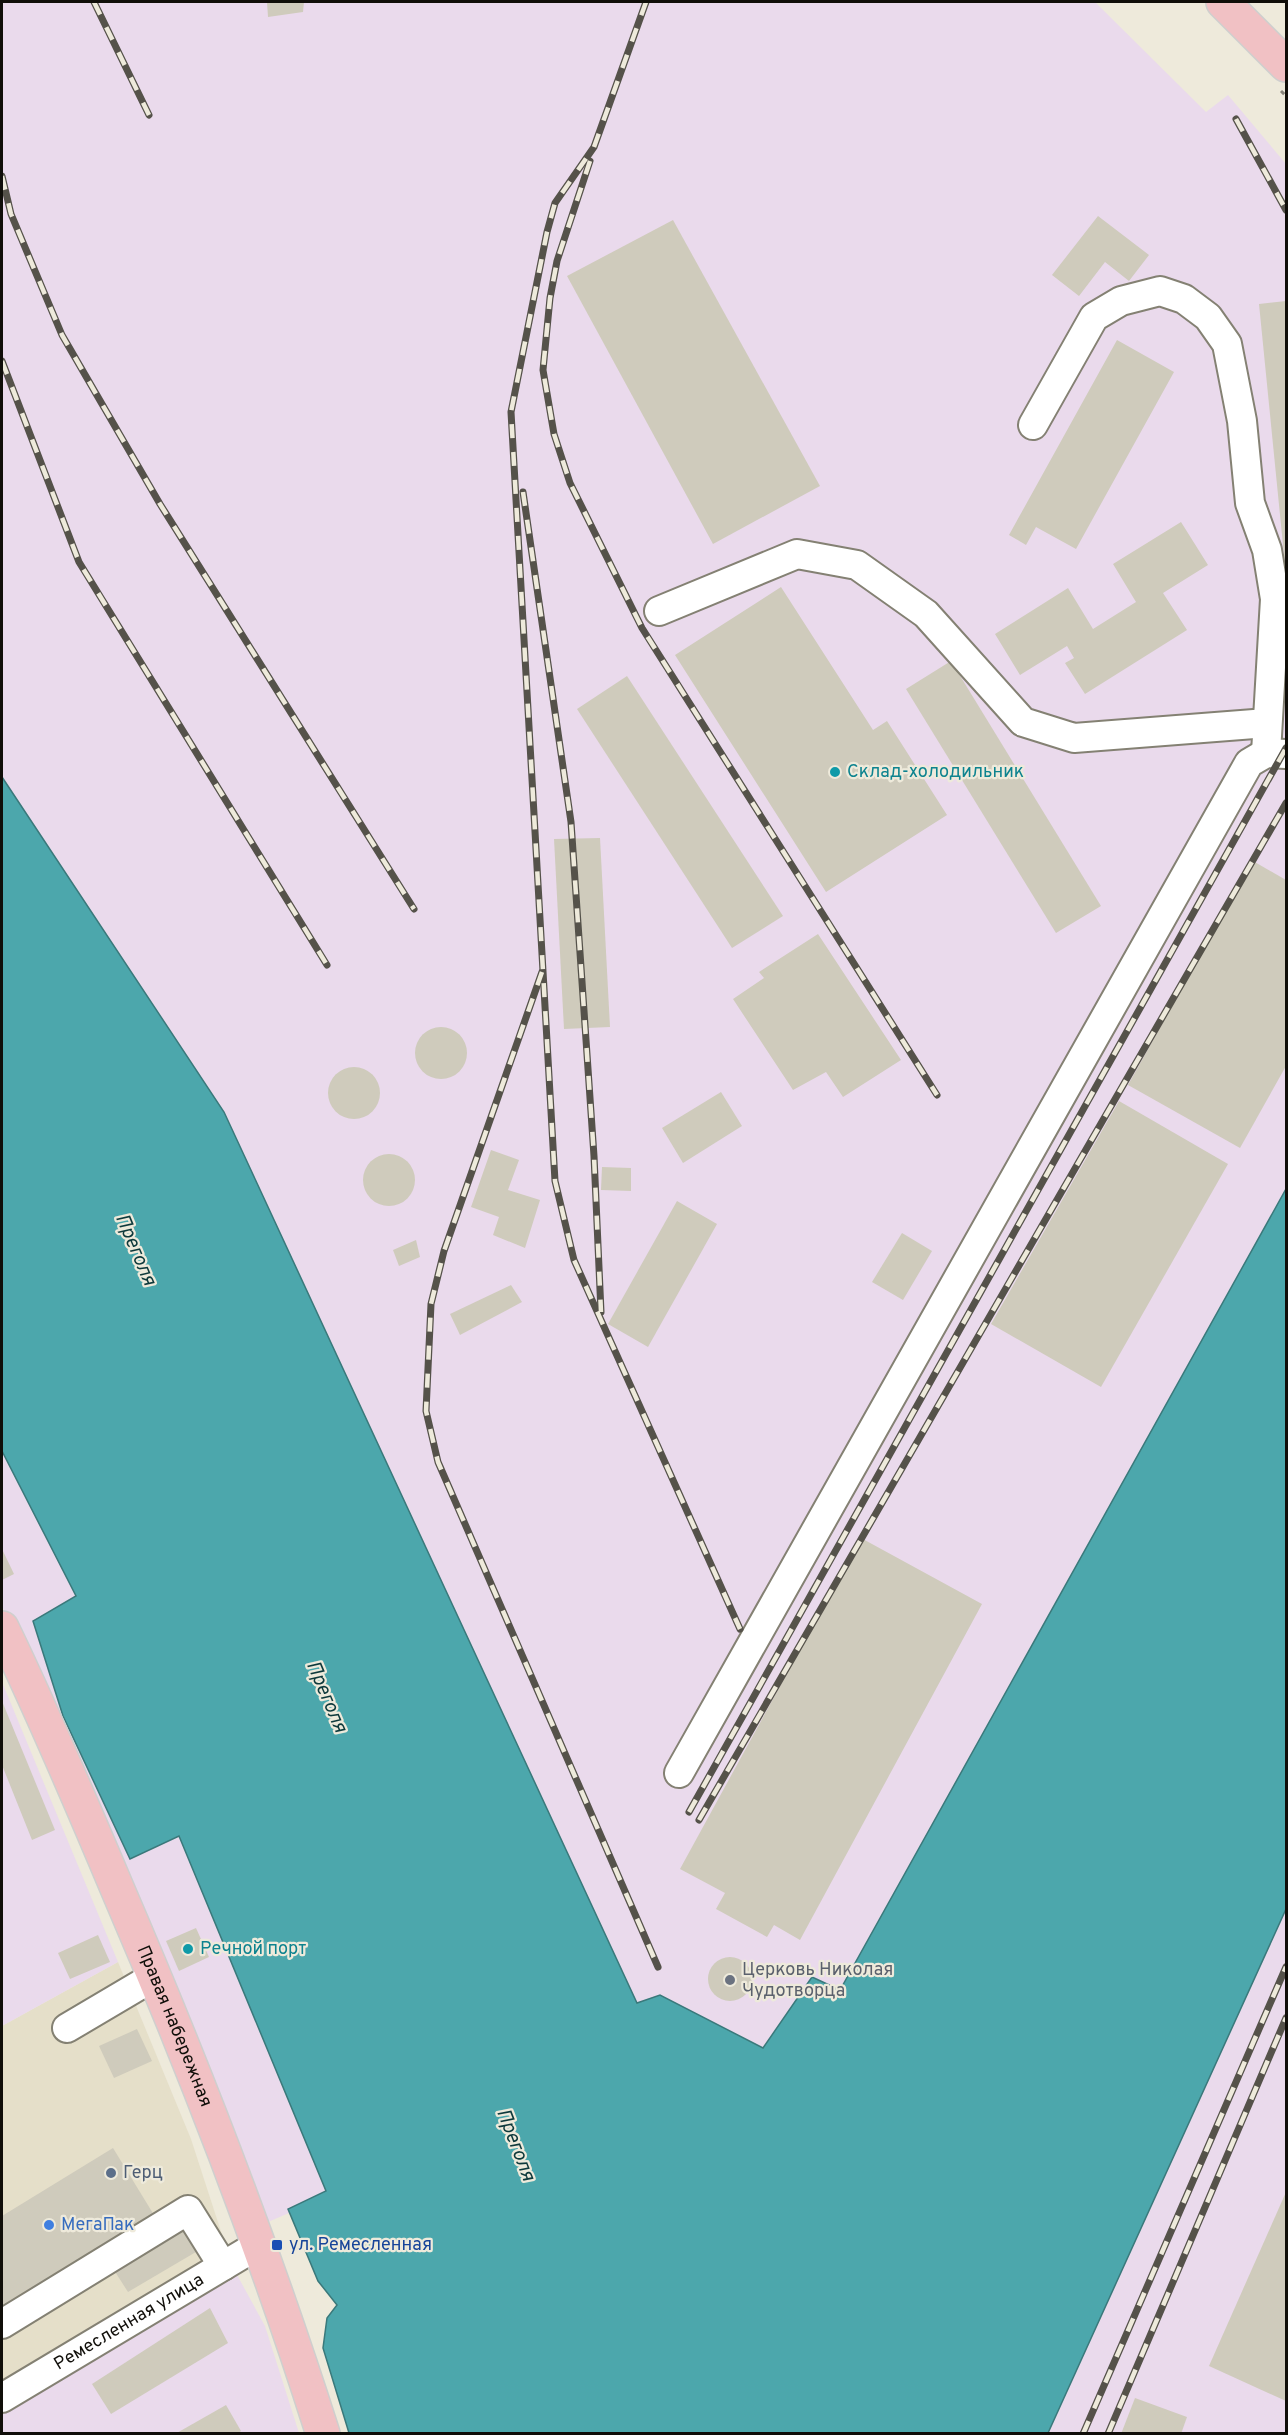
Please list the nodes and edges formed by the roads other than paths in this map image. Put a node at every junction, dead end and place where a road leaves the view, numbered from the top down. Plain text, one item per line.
1 (1223, 2) edge
2 (1287, 65) edge
3 (1033, 425) dead end
4 (659, 611) dead end
5 (1267, 723) junction
6 (1276, 754) edge
7 (2, 1628) edge
8 (679, 1773) dead end
9 (155, 1976) junction
10 (67, 2028) dead end
11 (258, 2245) junction
12 (223, 2266) junction
13 (2, 2324) edge
14 (2, 2398) edge
15 (323, 2433) edge

1 - 2 main road
3 - 5 street
4 - 5 street
5 - 6 street
6 - 8 street
7 - 9 main road, Правая набережная
9 - 10 street
9 - 11 main road, Правая набережная
11 - 12 street, Ремесленная улица
11 - 15 main road, Правая набережная
12 - 13 street
12 - 14 street, Ремесленная улица

